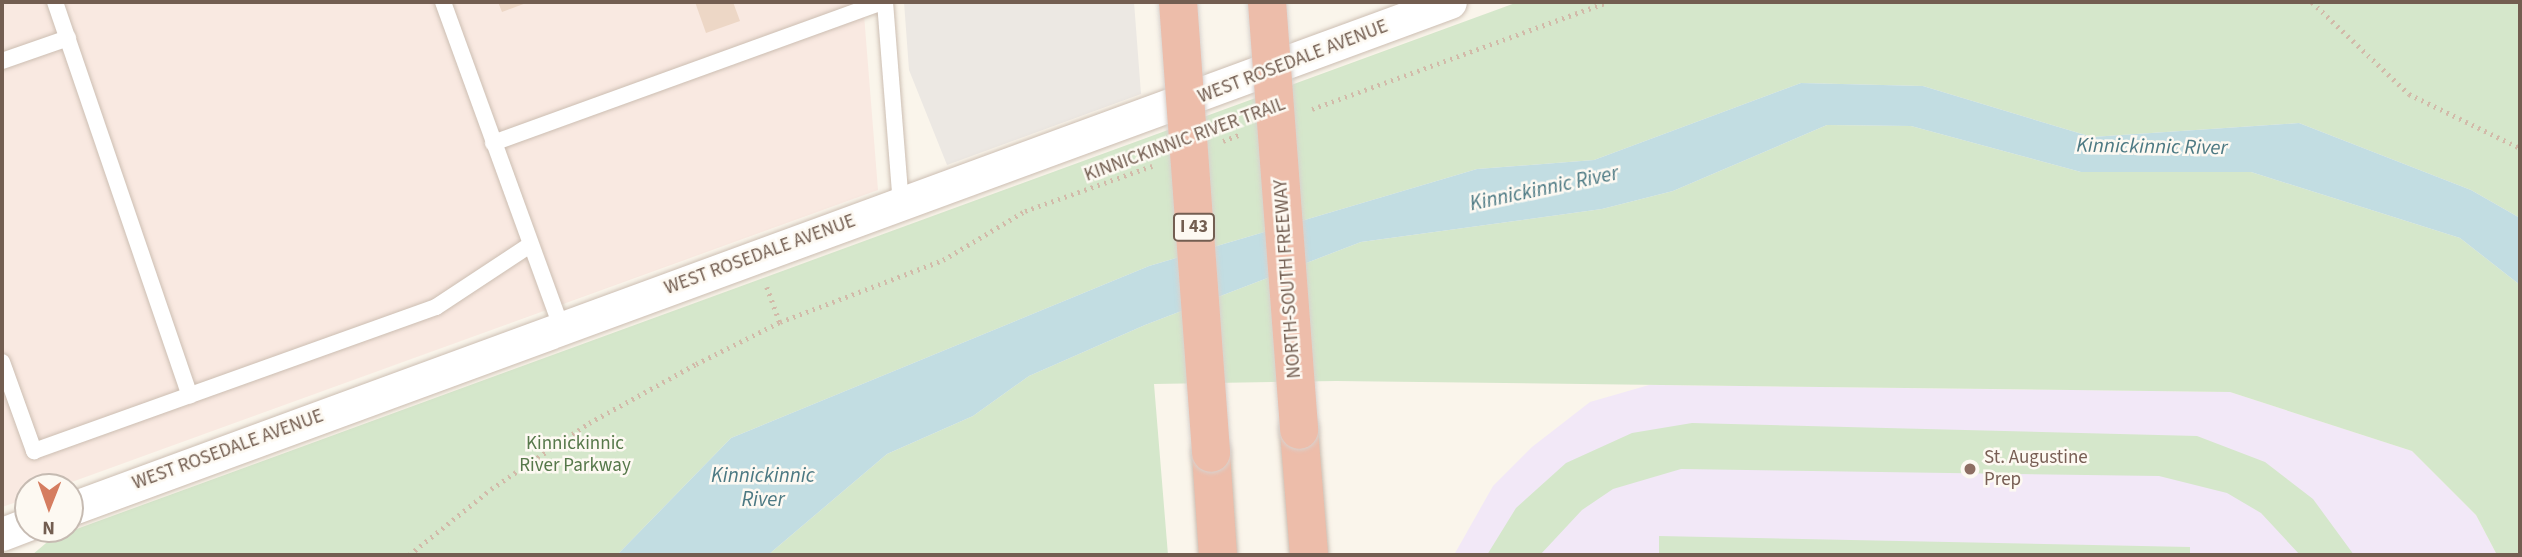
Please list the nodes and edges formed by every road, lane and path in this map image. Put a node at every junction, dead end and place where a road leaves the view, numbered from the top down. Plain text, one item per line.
1 (55, 2) edge
2 (443, 2) edge
3 (884, 2) edge
4 (1178, 2) edge
5 (1267, 2) edge
6 (1450, 2) edge
7 (1608, 2) edge
8 (2312, 2) edge
9 (2318, 4) edge
10 (68, 38) junction
11 (2, 61) edge
12 (1307, 111) dead end
13 (1255, 130) dead end
14 (493, 143) junction
15 (1216, 144) dead end
16 (2520, 148) edge
17 (1164, 162) dead end
18 (901, 205) junction
19 (530, 245) junction
20 (765, 281) dead end
21 (780, 323) junction
22 (561, 327) junction
23 (2, 362) edge
24 (190, 396) junction
25 (84, 504) edge
26 (410, 555) edge
27 (1218, 555) edge
28 (1309, 555) edge

1 - 10 lane
2 - 14 lane
3 - 14 lane
3 - 18 lane
4 - 27 highway, I 43, bridge
5 - 28 highway, NORTH-SOUTH FREEWAY, bridge
6 - 18 street, WEST ROSEDALE AVENUE
7 - 12 path, KINNICKINNIC RIVER TRAIL
8 - 9 path
9 - 16 path
10 - 11 lane
10 - 24 lane
13 - 15 path, KINNICKINNIC RIVER TRAIL
14 - 19 lane
17 - 21 path, KINNICKINNIC RIVER TRAIL
18 - 22 street, WEST ROSEDALE AVENUE
19 - 22 lane
19 - 24 lane
20 - 21 path
21 - 26 path, KINNICKINNIC RIVER TRAIL
22 - 25 street, WEST ROSEDALE AVENUE
23 - 24 lane

